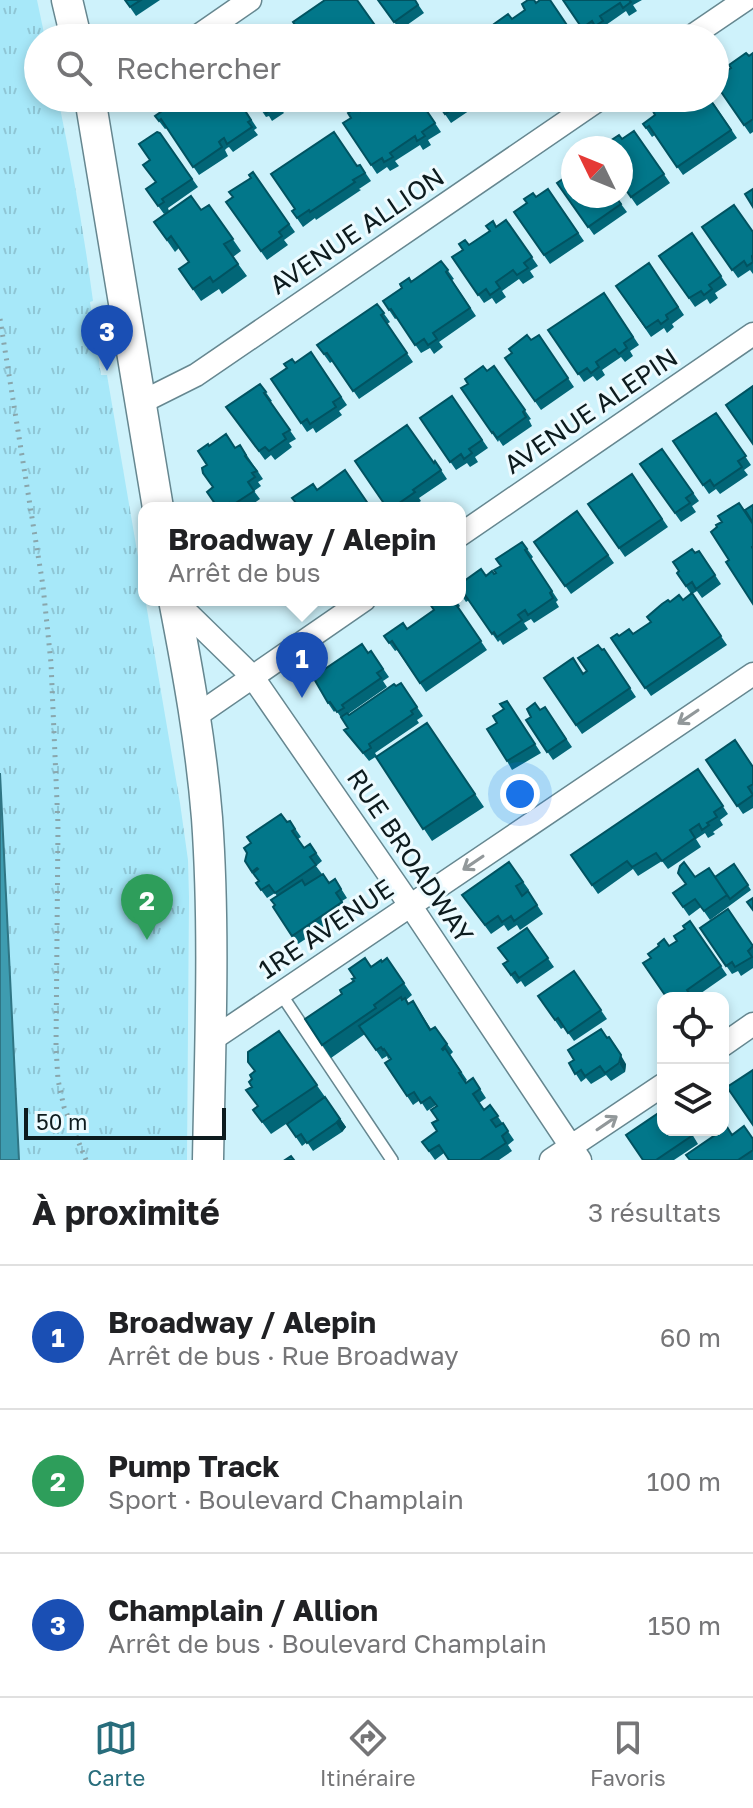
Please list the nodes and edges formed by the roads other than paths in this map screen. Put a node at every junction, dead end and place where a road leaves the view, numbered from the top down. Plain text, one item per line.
1 (67, 0) edge
2 (250, 0) edge
3 (745, 0) edge
4 (73, 24) edge
5 (215, 24) edge
6 (710, 24) edge
7 (98, 112) edge
8 (581, 112) edge
9 (753, 334) edge
10 (140, 403) junction
11 (157, 502) edge
12 (466, 531) edge
13 (175, 606) edge
14 (180, 606) edge
15 (355, 606) edge
16 (753, 674) edge
17 (252, 676) junction
18 (196, 716) junction
19 (410, 905) junction
20 (281, 994) junction
21 (753, 1024) edge
22 (210, 1041) junction
23 (729, 1041) edge
24 (657, 1090) edge
25 (575, 1153) edge
26 (208, 1160) edge
27 (392, 1160) edge
28 (551, 1160) edge

1 - 4 main road
2 - 5 street
3 - 6 street
7 - 10 main road
8 - 10 street, AVENUE ALLION
9 - 12 street, AVENUE ALEPIN
10 - 11 main road
13 - 18 main road
14 - 17 street, RUE BROADWAY
15 - 17 street
16 -> 19 street, 1RE AVENUE
17 - 18 street
17 - 19 street, RUE BROADWAY
18 - 22 main road
19 - 20 street, 1RE AVENUE
19 - 25 street, RUE BROADWAY
20 - 22 street, 1RE AVENUE
20 - 27 lane
21 - 23 street
22 - 26 main road
25 -> 24 street
25 - 28 street

